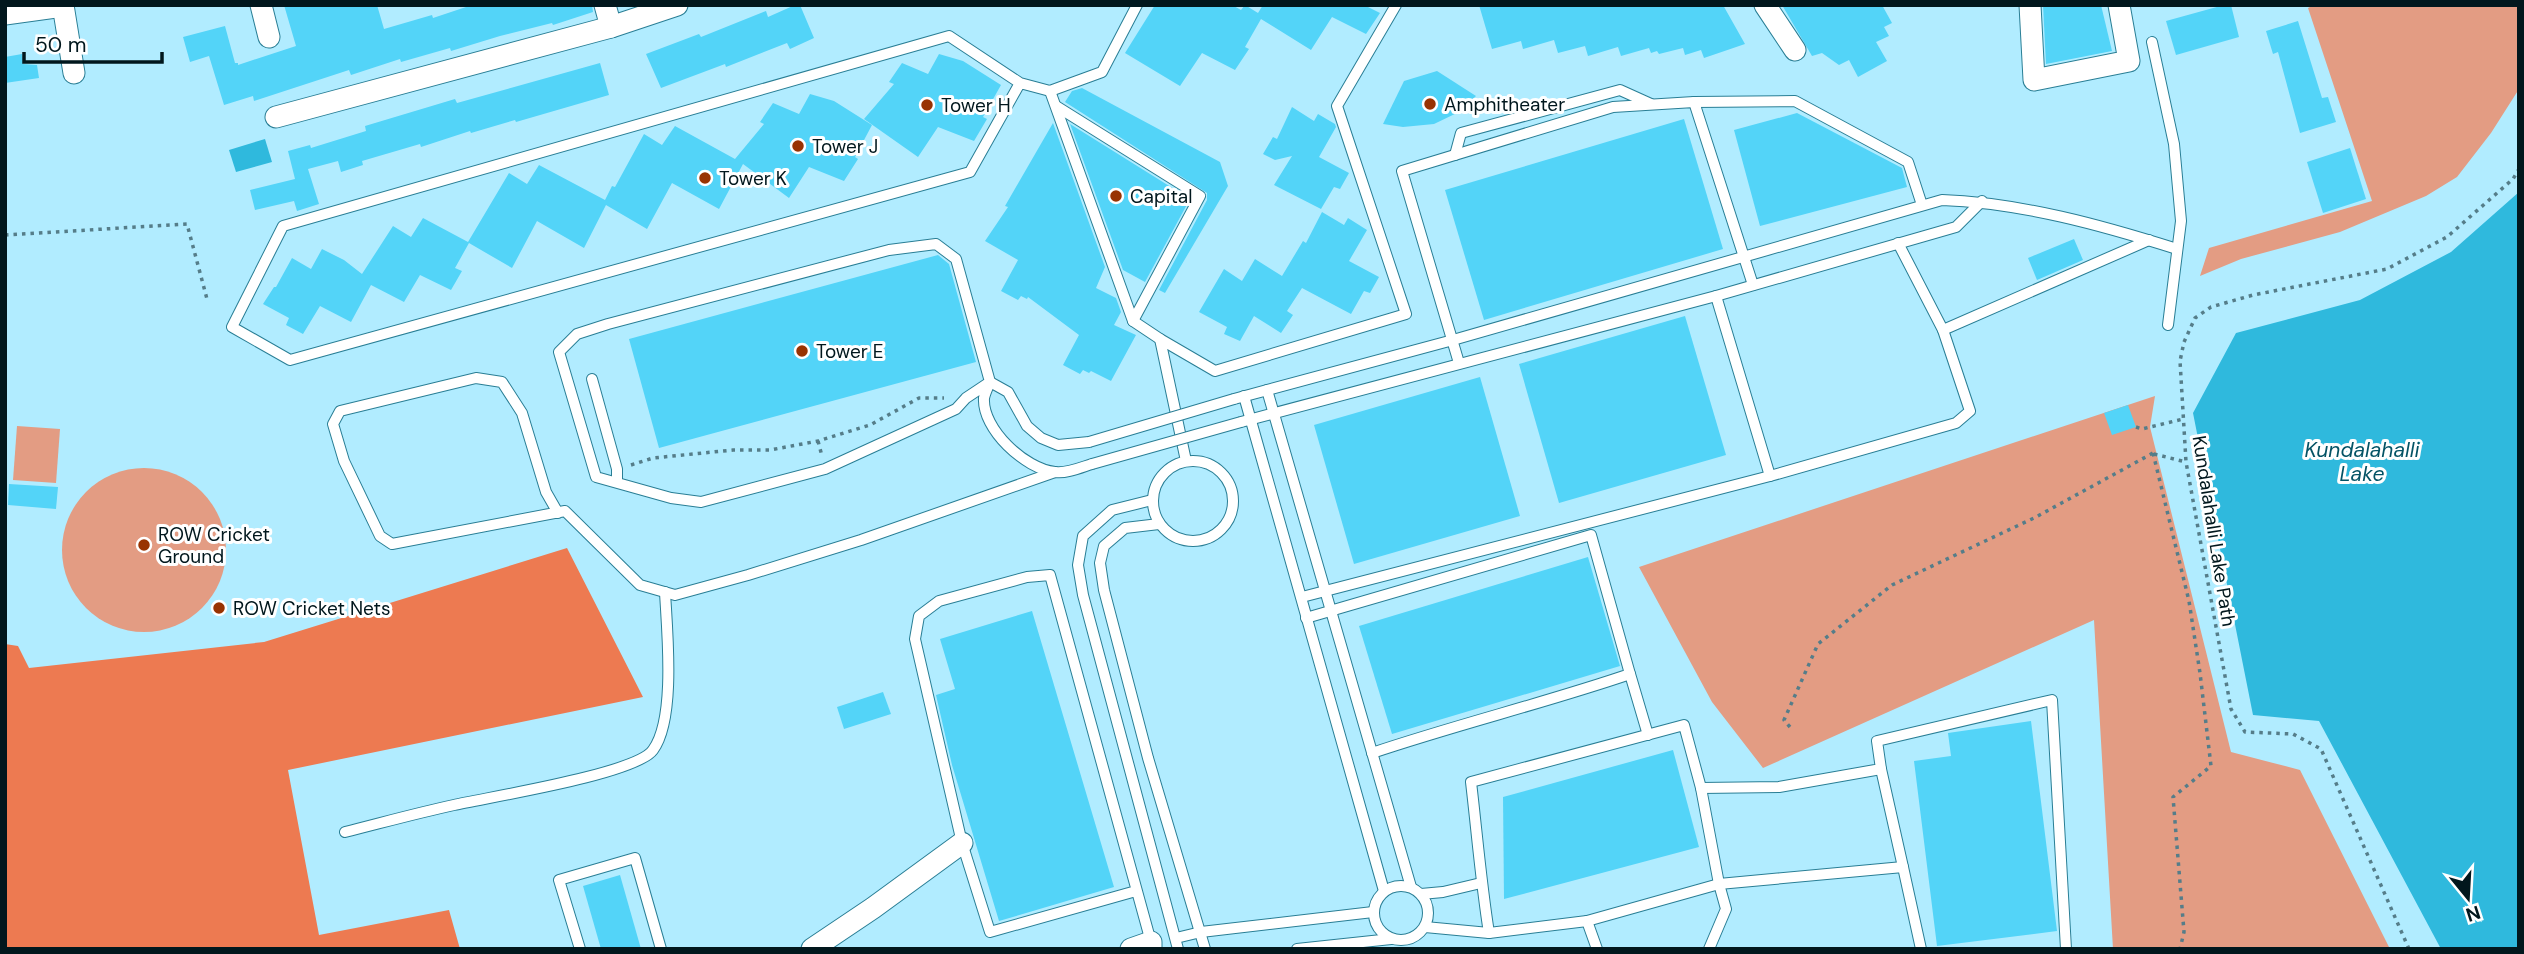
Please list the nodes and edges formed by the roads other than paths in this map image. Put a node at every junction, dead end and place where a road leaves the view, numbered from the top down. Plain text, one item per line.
1 (63, 5) edge
2 (261, 5) edge
3 (605, 5) edge
4 (677, 5) edge
5 (1137, 5) edge
6 (1396, 5) edge
7 (1765, 5) edge
8 (2030, 5) edge
9 (2119, 5) edge
10 (5, 14) edge
11 (611, 27) junction
12 (269, 37) dead end
13 (2152, 42) dead end
14 (1795, 50) dead end
15 (74, 73) dead end
16 (1020, 83) junction
17 (1050, 91) junction
18 (1695, 102) junction
19 (1653, 105) junction
20 (1056, 106) junction
21 (276, 117) dead end
22 (1455, 155) junction
23 (1982, 201) junction
24 (1922, 205) junction
25 (2149, 240) junction
26 (1898, 243) junction
27 (2177, 248) junction
28 (1744, 255) junction
29 (1754, 285) junction
30 (1716, 296) junction
31 (1133, 321) junction
32 (2168, 325) dead end
33 (1942, 330) junction
34 (1160, 339) junction
35 (1453, 340) junction
36 (1460, 363) junction
37 (592, 379) dead end
38 (990, 382) junction
39 (1267, 390) junction
40 (1239, 397) junction
41 (1273, 415) junction
42 (1245, 421) junction
43 (1075, 445) junction
44 (1186, 461) junction
45 (1076, 469) junction
46 (1055, 472) junction
47 (1770, 476) junction
48 (617, 482) junction
49 (1152, 500) junction
50 (558, 513) junction
51 (1159, 524) junction
52 (665, 592) junction
53 (1325, 592) junction
54 (1302, 597) junction
55 (1330, 611) junction
56 (1306, 618) junction
57 (1630, 674) junction
58 (1648, 735) junction
59 (1372, 752) junction
60 (1148, 758) junction
61 (1128, 762) junction
62 (1881, 769) junction
63 (1701, 789) junction
64 (345, 832) dead end
65 (962, 843) junction
66 (1903, 867) junction
67 (1481, 883) junction
68 (1719, 884) junction
69 (1416, 890) junction
70 (1136, 891) junction
71 (1384, 891) junction
72 (1373, 912) junction
73 (1587, 920) junction
74 (1425, 927) junction
75 (1201, 932) junction
76 (1489, 933) junction
77 (1391, 939) junction
78 (1177, 943) edge
79 (1144, 946) edge
80 (580, 949) edge
81 (661, 949) edge
82 (812, 949) edge
83 (1205, 949) edge
84 (1297, 949) edge
85 (1597, 949) edge
86 (1709, 949) edge
87 (1921, 949) edge
88 (2066, 949) edge

1 - 10 street
1 - 15 street
2 - 12 street
3 - 11 street
4 - 11 street
5 - 17 lane
6 - 34 lane
7 - 14 street
8 - 9 street
11 - 21 street
13 - 27 lane
16 - 16 lane
16 - 17 lane
17 - 20 lane
18 - 19 lane
18 - 24 lane
18 - 28 lane
19 - 22 lane
19 - 22 lane
20 - 31 lane
20 - 31 lane
22 - 35 lane
23 - 24 lane
23 - 25 lane
23 - 26 lane
24 - 28 lane
25 - 27 lane
25 - 33 lane
26 - 29 lane
26 - 33 lane
27 - 32 lane
28 - 29 lane
28 - 35 lane
29 - 30 lane
30 - 36 lane
30 - 47 lane
31 - 34 lane
33 - 47 lane
34 - 44 lane
35 - 36 lane
35 - 39 lane
36 - 41 lane
37 - 48 lane
38 - 43 lane
38 - 46 lane
38 - 48 lane
38 - 48 lane
39 - 40 lane
39 - 41 lane
40 - 42 lane
40 - 43 lane, bridge
41 - 42 lane
41 - 53 lane
42 - 45 lane, bridge
42 - 54 lane
43 - 45 lane
44 - 49 lane
44 - 51 lane
45 - 46 lane
46 - 52 lane
47 - 53 lane
49 - 51 lane
49 - 61 lane
50 - 50 lane
50 - 52 lane
51 - 60 lane
52 - 64 lane
53 - 54 lane
53 - 55 lane
54 - 56 lane
55 - 56 lane
55 - 57 lane
55 - 59 lane
56 - 71 lane
57 - 58 lane
57 - 59 lane
58 - 63 lane
58 - 67 lane
59 - 69 lane
60 - 61 lane
60 - 75 lane
61 - 78 lane
62 - 63 lane
62 - 66 lane
62 - 88 lane
63 - 68 lane
65 - 70 lane
65 - 70 lane
65 - 82 street
66 - 68 lane
66 - 87 lane
67 - 69 lane
67 - 76 lane
68 - 73 lane
68 - 86 lane
69 - 71 lane
69 - 74 lane
70 - 79 lane
71 - 72 lane
72 - 75 lane
72 - 77 lane
73 - 76 lane
73 - 85 lane
74 - 76 lane
74 - 77 lane
75 - 78 lane
75 - 83 lane
77 - 84 lane
80 - 81 lane

